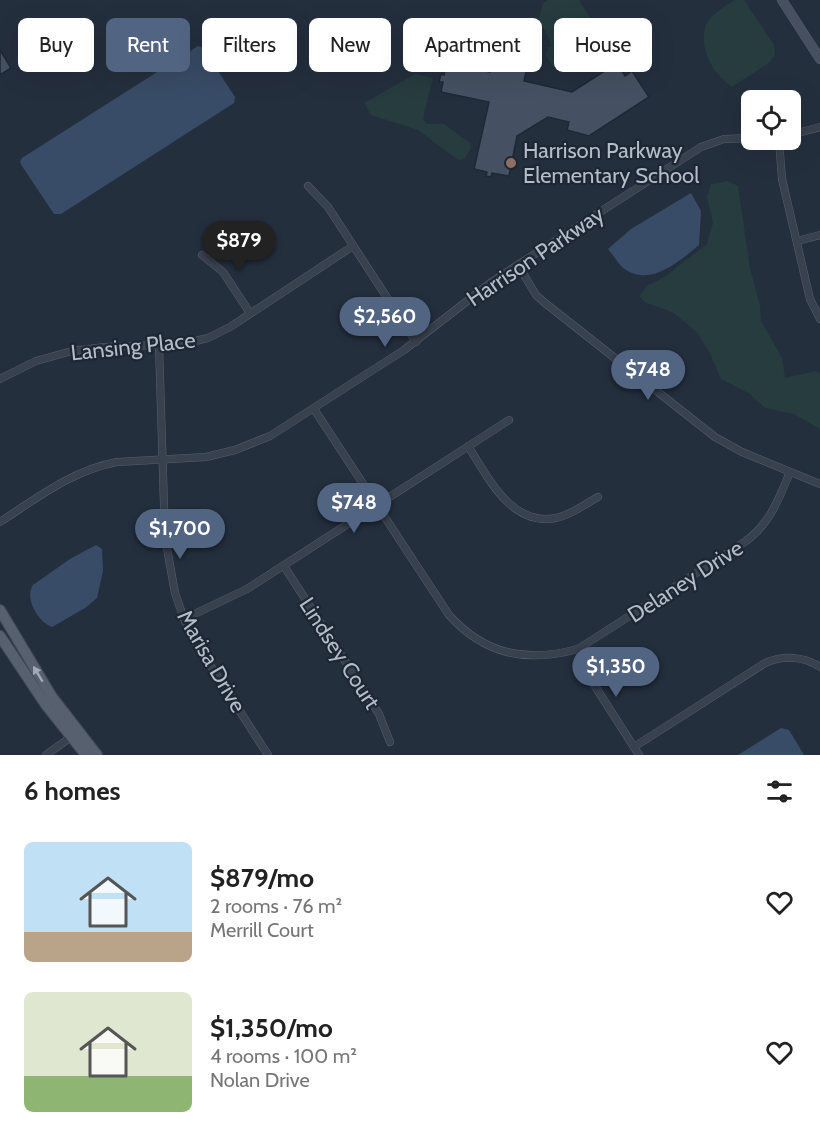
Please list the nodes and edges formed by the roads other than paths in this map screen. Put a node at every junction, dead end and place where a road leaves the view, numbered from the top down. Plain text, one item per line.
1 (782, 0) edge
2 (820, 58) edge
3 (820, 127) edge
4 (801, 132) edge
5 (741, 138) edge
6 (780, 150) edge
7 (308, 186) dead end
8 (820, 235) edge
9 (797, 241) junction
10 (354, 246) junction
11 (202, 255) dead end
12 (518, 265) junction
13 (250, 313) junction
14 (820, 319) edge
15 (416, 342) junction
16 (159, 346) junction
17 (0, 379) edge
18 (314, 409) junction
19 (509, 420) dead end
20 (468, 446) junction
21 (163, 460) junction
22 (790, 472) junction
23 (820, 484) edge
24 (598, 497) dead end
25 (377, 505) junction
26 (0, 522) edge
27 (284, 566) junction
28 (0, 610) edge
29 (184, 619) junction
30 (0, 636) edge
31 (578, 649) junction
32 (820, 667) edge
33 (71, 737) junction
34 (390, 742) dead end
35 (634, 747) junction
36 (46, 755) edge
37 (86, 755) edge
38 (97, 755) edge
39 (268, 755) edge
40 (639, 755) edge

1 - 2 street
3 - 4 street
5 - 12 street, Harrison Parkway
6 - 9 street
7 - 10 street
8 - 9 street
9 - 14 street
10 - 13 street, Lansing Place
10 - 15 street
11 - 13 street
12 - 15 street, Harrison Parkway
12 - 22 street
13 - 16 street, Lansing Place
15 - 18 street, Harrison Parkway
16 - 17 street, Lansing Place
16 - 21 street, Marisa Drive
18 - 21 street, Harrison Parkway
18 - 25 street, Delaney Drive
19 - 20 street
20 - 24 street
20 - 25 street
21 - 26 street, Harrison Parkway
21 - 29 street, Marisa Drive
22 - 23 street
22 - 31 street, Delaney Drive
25 - 27 street
25 - 31 street, Delaney Drive
27 - 29 street
27 - 34 street, Lindsey Court
38 -> 28 main road
29 - 39 street, Marisa Drive
30 - 33 main road
31 - 35 street
32 - 35 street
33 - 36 street
33 - 37 main road
35 - 40 street

